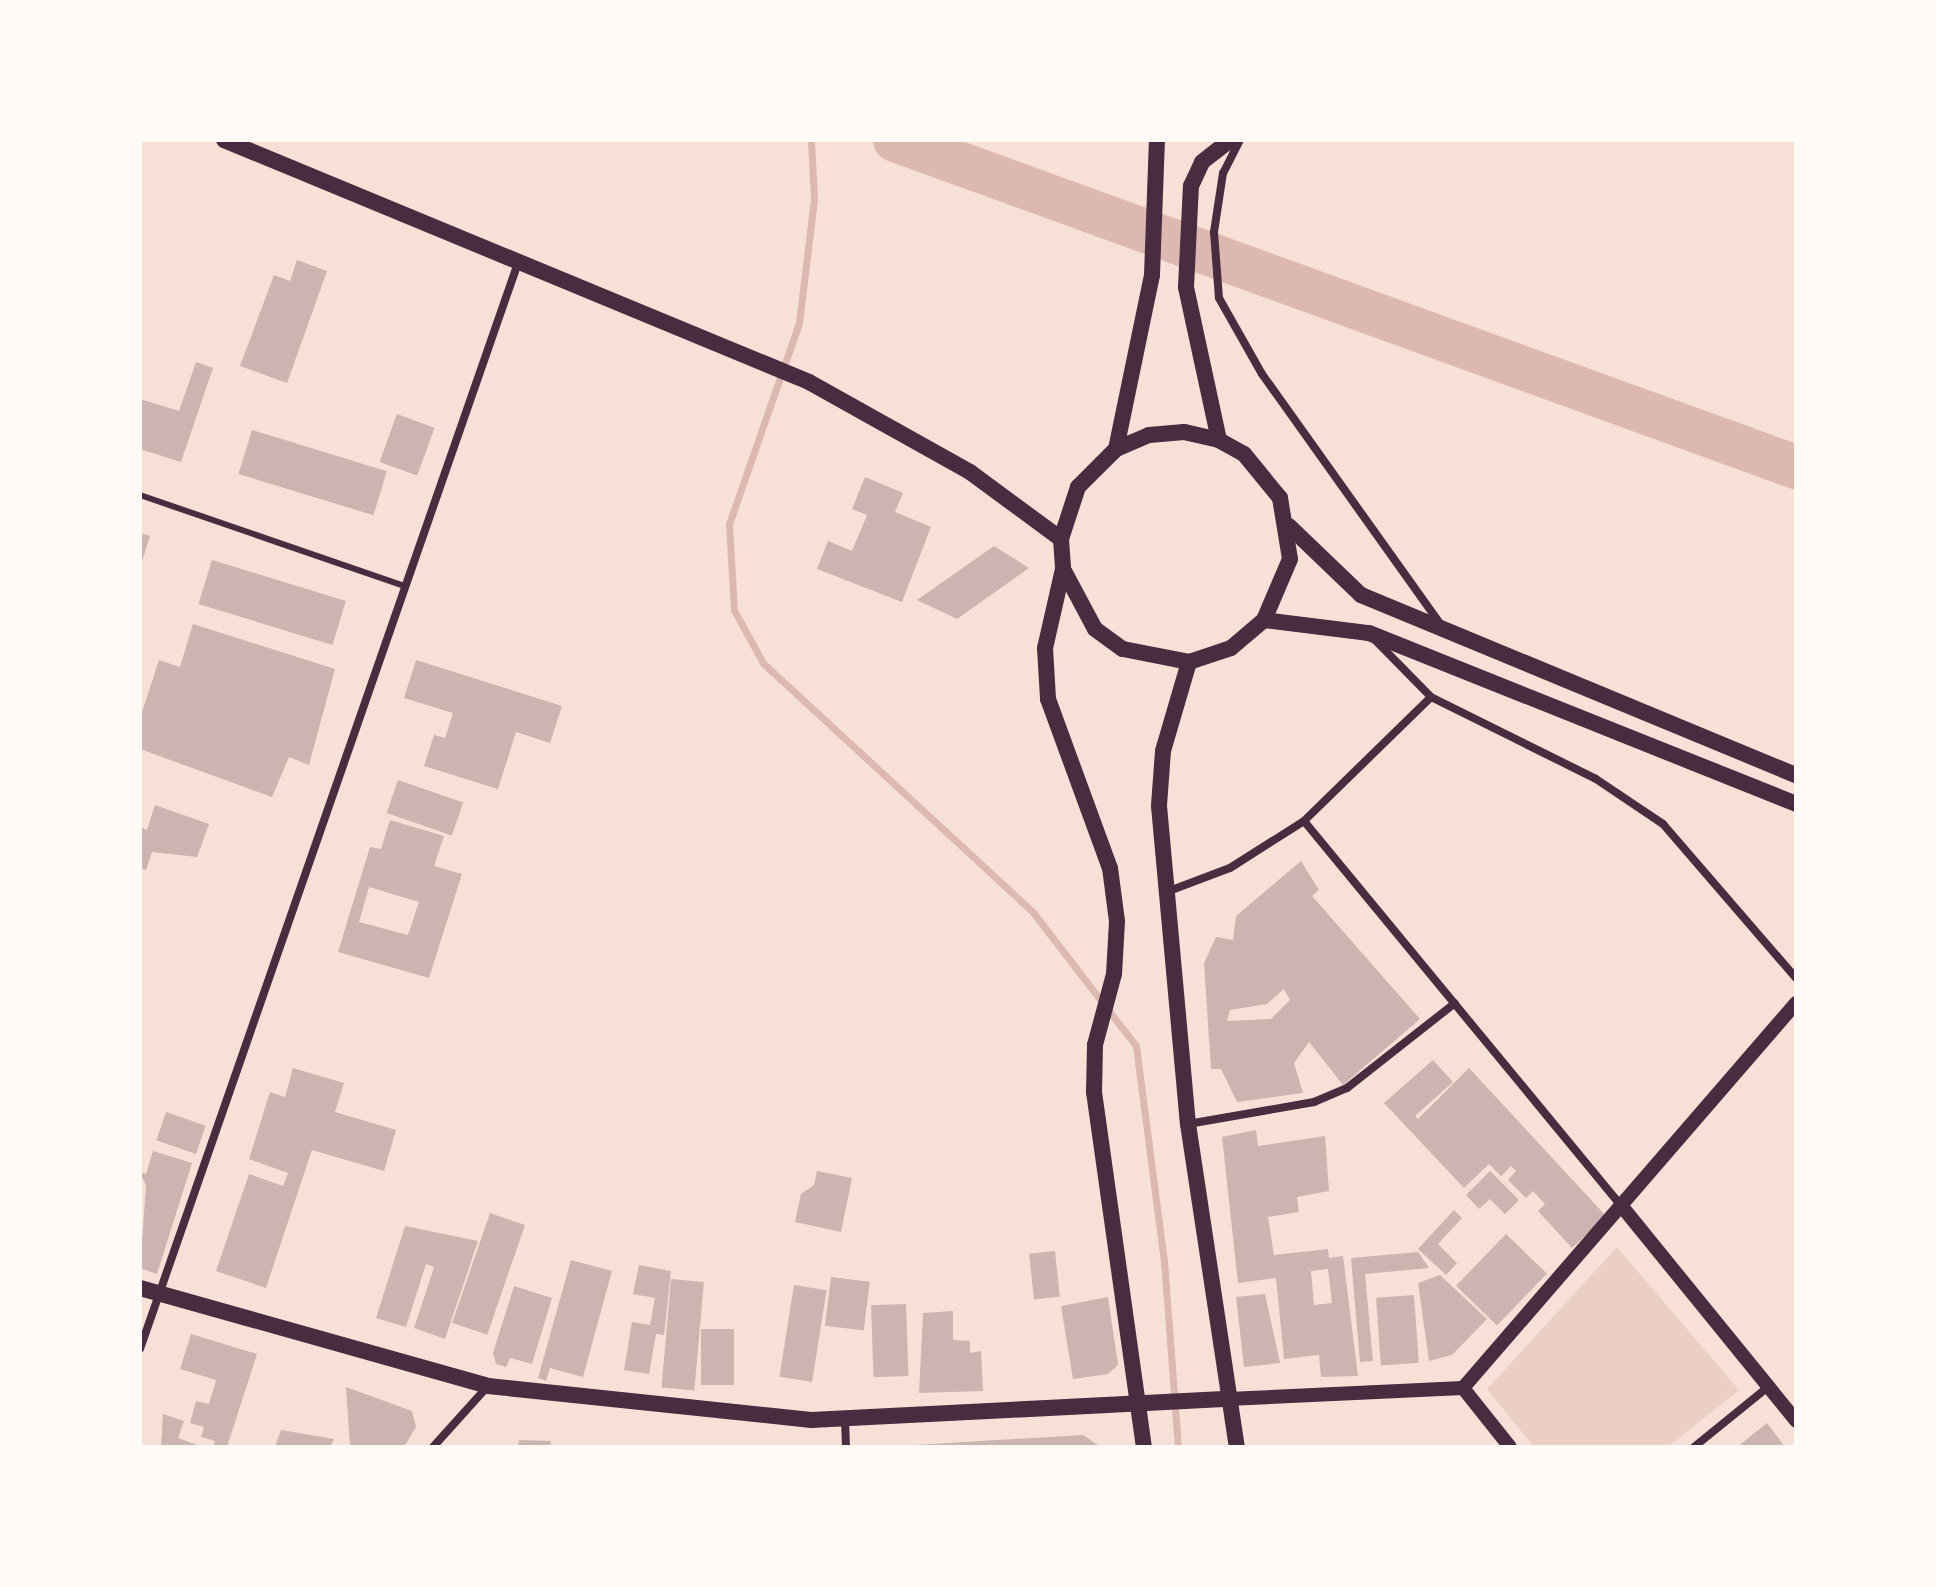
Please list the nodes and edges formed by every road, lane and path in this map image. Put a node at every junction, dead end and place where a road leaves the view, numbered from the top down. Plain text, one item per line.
1 (224, 140) edge
2 (1157, 140) edge
3 (1230, 140) edge
4 (1240, 140) edge
5 (519, 259) junction
6 (1219, 440) junction
7 (1116, 449) junction
8 (140, 495) edge
9 (1289, 526) junction
10 (1061, 539) junction
11 (1063, 569) junction
12 (405, 586) junction
13 (1264, 620) junction
14 (1369, 633) junction
15 (1449, 637) junction
16 (1189, 662) junction
17 (1431, 697) junction
18 (1796, 775) edge
19 (1796, 804) edge
20 (1304, 821) junction
21 (1169, 891) junction
22 (1796, 978) edge
23 (1455, 1003) junction
24 (1796, 1003) edge
25 (1188, 1124) junction
26 (1624, 1209) junction
27 (140, 1288) edge
28 (159, 1295) junction
29 (140, 1349) edge
30 (488, 1386) junction
31 (1768, 1387) junction
32 (1463, 1388) junction
33 (1228, 1399) junction
34 (1143, 1402) junction
35 (845, 1419) junction
36 (1796, 1421) edge
37 (433, 1447) edge
38 (846, 1447) edge
39 (1144, 1447) edge
40 (1237, 1447) edge
41 (1510, 1447) edge
42 (1694, 1447) edge

1 - 5 main road
2 - 7 main road
3 - 6 main road
4 - 15 street
5 - 10 main road
5 - 12 street
6 - 7 main road
6 - 9 main road
7 - 10 main road
8 - 12 lane
9 - 13 main road
9 - 15 main road
10 - 11 main road
11 - 16 main road
11 - 34 main road
12 - 28 street
13 - 14 main road
13 - 16 main road
14 - 17 street
14 - 19 main road
15 - 18 main road
16 - 21 main road
17 - 20 street
17 - 22 street
20 - 21 street
20 - 23 street
21 - 25 main road
23 - 25 street
23 - 26 street
24 - 26 street
25 - 33 main road
26 - 31 street
26 - 32 street
27 - 28 main road
28 - 29 street
28 - 30 main road
30 - 35 main road
30 - 37 street
31 - 36 street
31 - 42 street
32 - 33 street
32 - 41 street
33 - 34 main road
33 - 40 main road
34 - 35 main road
34 - 39 main road
35 - 38 street

